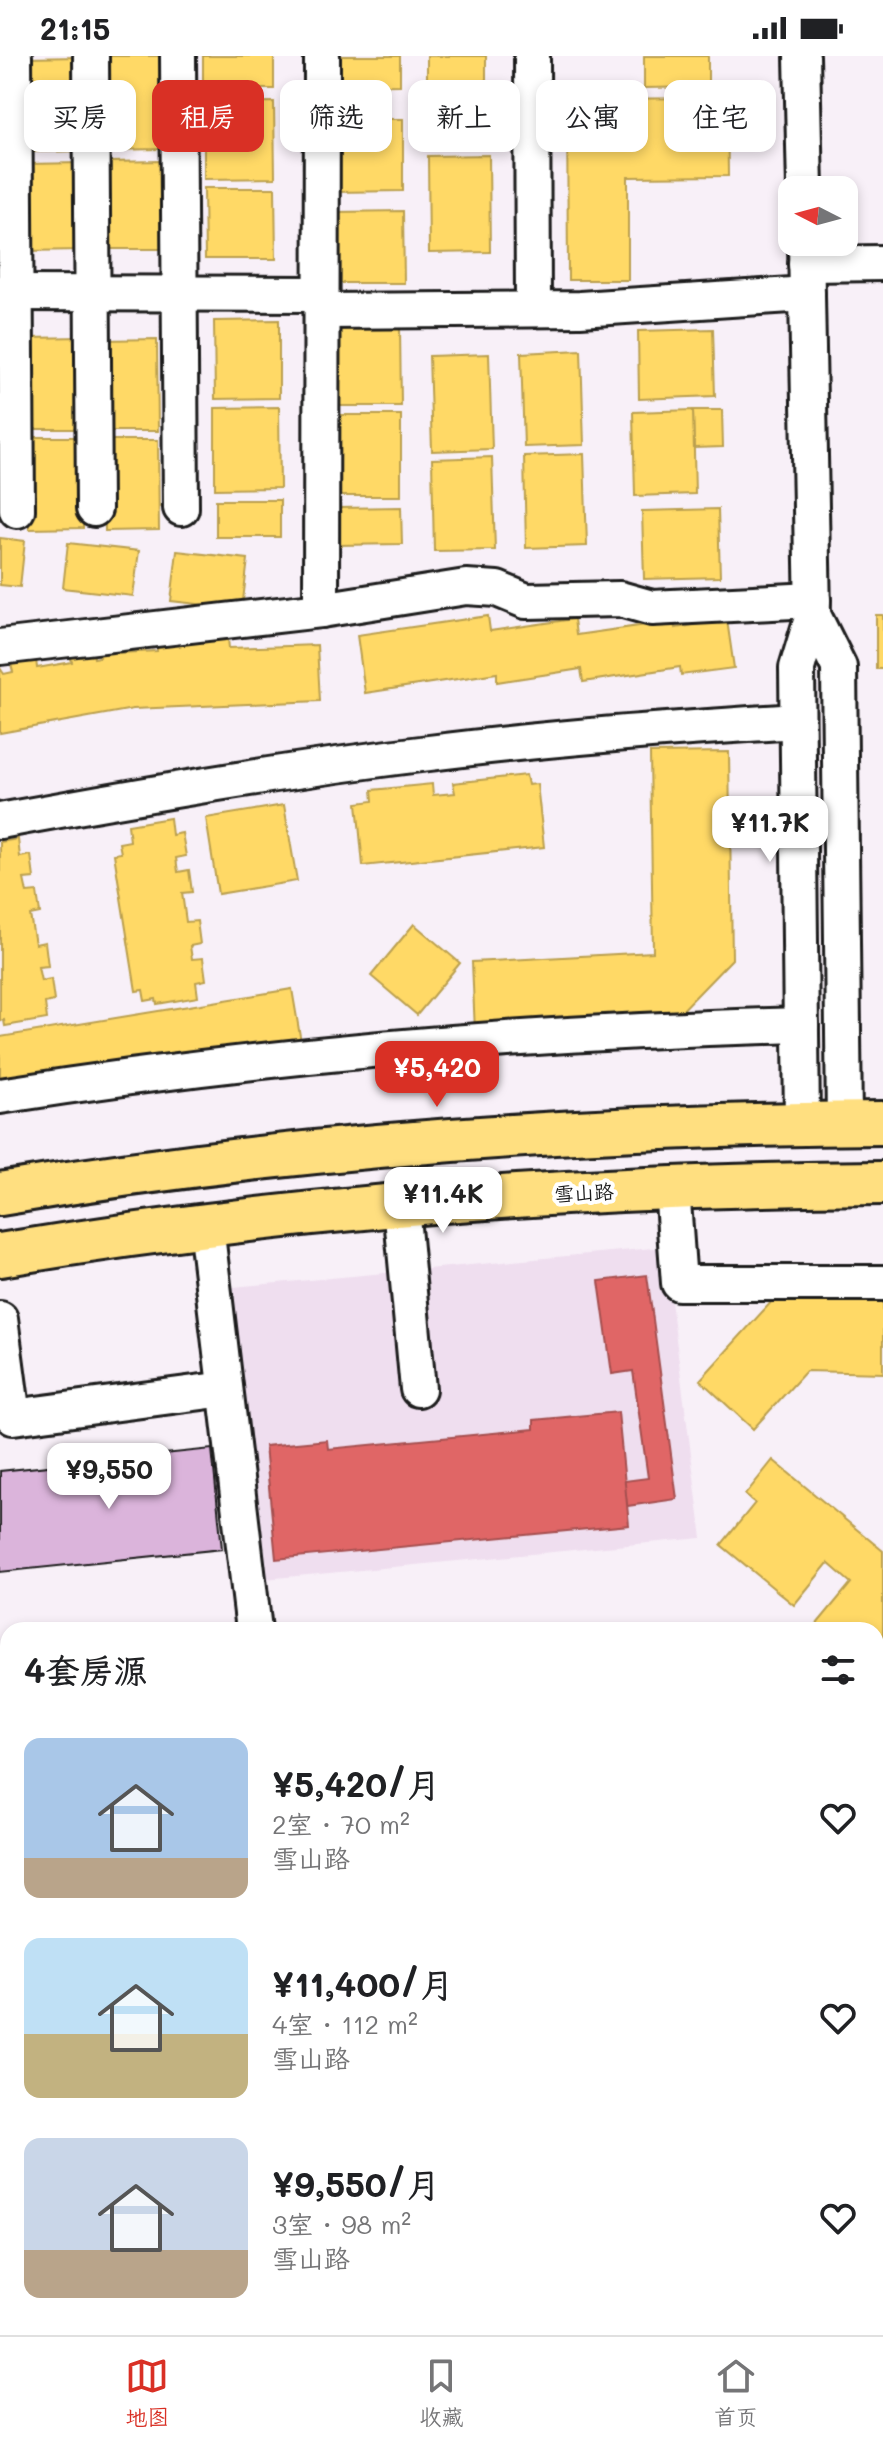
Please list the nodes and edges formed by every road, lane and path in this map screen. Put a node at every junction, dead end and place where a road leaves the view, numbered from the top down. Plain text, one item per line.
1 (14, 56) edge
2 (91, 56) edge
3 (178, 56) edge
4 (322, 56) edge
5 (532, 56) edge
6 (802, 56) edge
7 (805, 176) edge
8 (883, 263) edge
9 (806, 267) edge
10 (8, 293) edge
11 (92, 293) junction
12 (180, 293) junction
13 (322, 302) junction
14 (533, 309) junction
15 (181, 508) dead end
16 (94, 509) dead end
17 (17, 510) dead end
18 (813, 607) junction
19 (321, 610) junction
20 (0, 647) edge
21 (797, 721) junction
22 (0, 821) edge
23 (801, 1025) junction
24 (0, 1096) edge
25 (863, 1123) edge
26 (802, 1124) junction
27 (883, 1183) edge
28 (672, 1188) junction
29 (0, 1194) edge
30 (401, 1206) junction
31 (206, 1226) junction
32 (0, 1255) edge
33 (883, 1283) edge
34 (0, 1319) edge
35 (225, 1389) junction
36 (418, 1389) dead end
37 (253, 1622) edge

1 - 10 street
2 - 11 street
3 - 12 street
4 - 13 street
5 - 14 street
6 - 7 street
8 - 9 street
9 - 14 street
9 - 18 street
10 - 11 street
10 - 17 street
11 - 12 street
11 - 16 street
12 - 13 street
12 - 15 street
13 - 14 street
13 - 19 street
18 - 19 street
18 - 21 street
18 - 25 street
19 - 20 street
21 - 22 street
21 - 23 street
23 - 24 street
23 - 26 street
25 - 26 main road
26 - 29 main road
27 - 28 main road, 雪山路
28 - 30 main road, 雪山路
28 - 33 street
30 - 31 main road, 雪山路
30 - 36 street
31 - 32 main road, 雪山路
31 - 35 street
34 - 35 street
35 - 37 street

